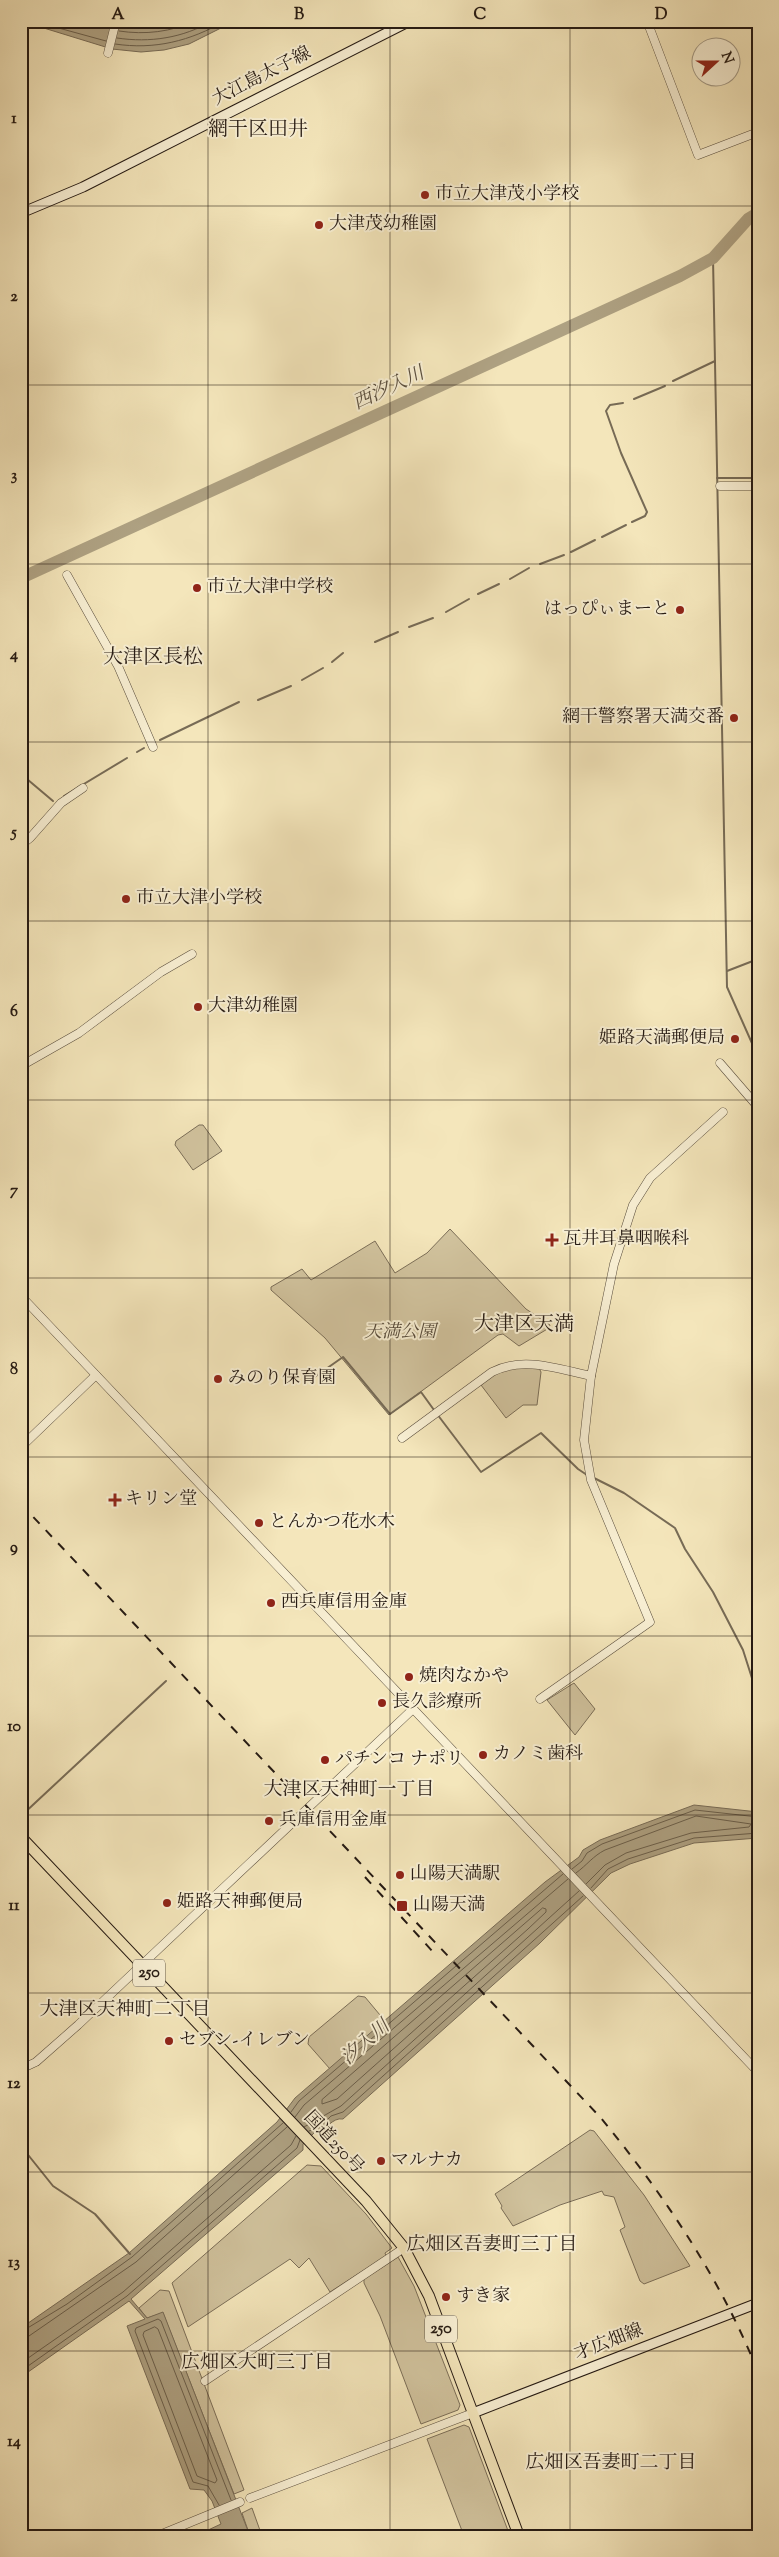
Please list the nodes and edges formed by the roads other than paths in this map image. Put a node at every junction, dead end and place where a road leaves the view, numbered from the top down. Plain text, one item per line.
1 (116, 21) edge
2 (410, 21) edge
3 (647, 21) edge
4 (108, 53) dead end
5 (758, 132) edge
6 (21, 213) edge
7 (720, 486) dead end
8 (758, 486) edge
9 (67, 575) dead end
10 (152, 747) dead end
11 (83, 788) dead end
12 (21, 845) edge
13 (192, 954) dead end
14 (720, 1063) dead end
15 (21, 1066) edge
16 (758, 1107) edge
17 (723, 1112) dead end
18 (21, 1296) edge
19 (96, 1375) junction
20 (591, 1376) junction
21 (402, 1438) dead end
22 (21, 1447) edge
23 (540, 1699) dead end
24 (413, 1708) junction
25 (21, 1838) edge
26 (142, 1965) junction
27 (21, 2069) edge
28 (758, 2072) edge
29 (404, 2248) junction
30 (758, 2303) edge
31 (205, 2381) dead end
32 (473, 2412) junction
33 (250, 2498) dead end
34 (240, 2502) dead end
35 (157, 2536) edge
36 (519, 2536) edge

1 - 4 street
2 - 6 main road, 大江島太子線
3 - 5 street
7 - 8 street
9 - 10 street
11 - 12 street
13 - 15 street
14 - 16 street
17 - 20 street
18 - 19 street
19 - 22 street
19 - 24 street
20 - 21 street
20 - 23 street
24 - 26 street
24 - 28 street
25 - 26 highway, 国道250号 / 250
26 - 27 street
26 - 29 highway, 国道250号 / 250
29 - 31 street
29 - 32 highway, 国道250号 / 250
30 - 32 main road, 才広畑線
32 - 33 street
32 - 36 highway, 国道250号 / 250
34 - 35 street

